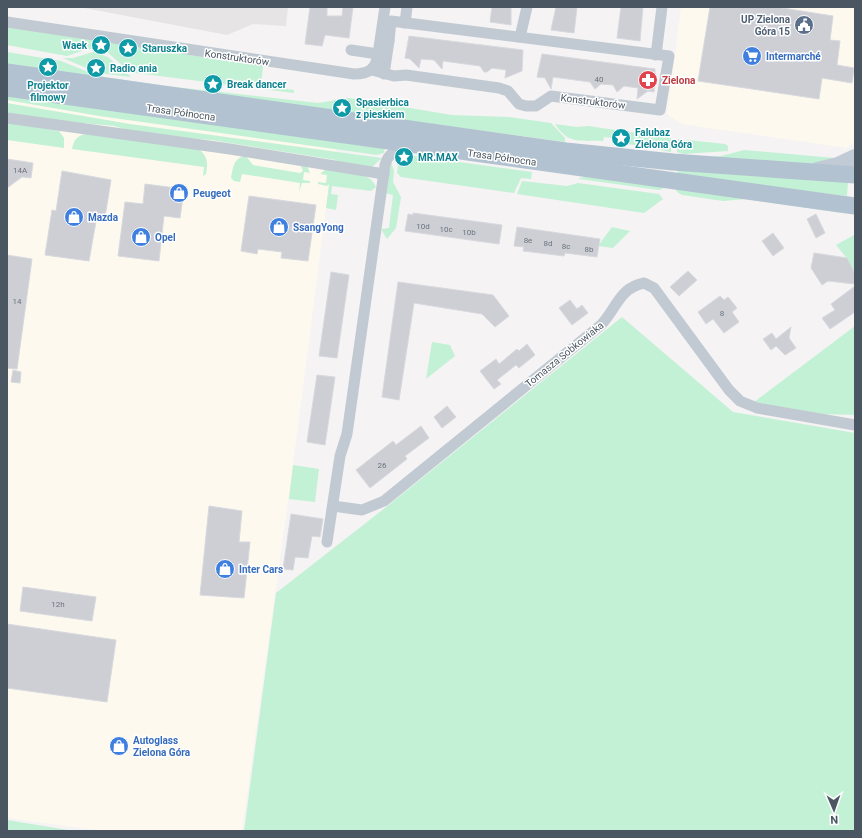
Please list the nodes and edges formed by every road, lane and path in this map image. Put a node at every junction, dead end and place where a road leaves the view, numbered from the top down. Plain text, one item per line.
1 (385, 7) edge
2 (407, 7) edge
3 (526, 7) edge
4 (662, 7) edge
5 (7, 22) edge
6 (405, 23) junction
7 (520, 37) junction
8 (384, 40) junction
9 (351, 50) dead end
10 (378, 54) junction
11 (656, 55) junction
12 (372, 70) junction
13 (7, 72) edge
14 (384, 74) junction
15 (7, 88) edge
16 (7, 118) edge
17 (419, 146) junction
18 (855, 157) edge
19 (808, 172) junction
20 (384, 174) junction
21 (855, 175) edge
22 (855, 206) edge
23 (855, 425) edge
24 (333, 506) junction
25 (328, 542) dead end

1 - 8 street
2 - 6 street
3 - 7 street
4 - 11 street
5 - 12 street, Konstruktorów
6 - 7 street, Konstruktorów
6 - 8 street, Konstruktorów
7 - 11 street, Konstruktorów
8 - 10 street
8 - 14 street
9 - 10 street
10 - 12 street
11 - 14 street, Konstruktorów
12 - 14 street, Konstruktorów
13 - 19 main road, Trasa Północna
15 - 17 main road, Trasa Północna
16 - 20 street
17 - 20 street
17 - 22 main road, Trasa Północna
18 - 19 main road
19 - 21 main road, Trasa Północna
20 - 24 street
23 - 24 street, Tomasza Sobkowiaka
24 - 25 street

